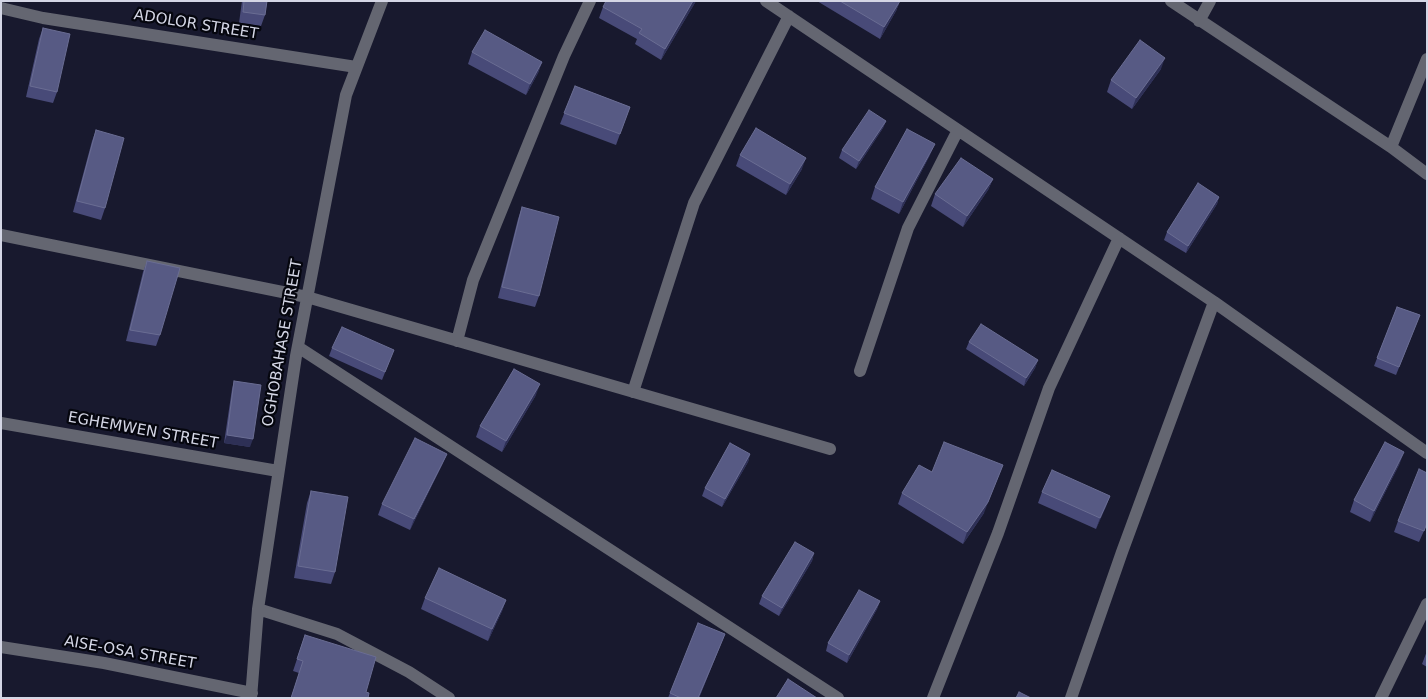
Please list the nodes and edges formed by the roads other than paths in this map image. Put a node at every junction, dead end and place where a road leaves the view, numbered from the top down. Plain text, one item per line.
1 (382, 1) edge
2 (590, 1) edge
3 (766, 1) edge
4 (1171, 1) edge
5 (1210, 1) edge
6 (1, 8) edge
7 (789, 16) junction
8 (1199, 21) junction
9 (1427, 59) edge
10 (356, 67) junction
11 (958, 130) junction
12 (1391, 147) junction
13 (1427, 174) edge
14 (1, 235) edge
15 (1119, 238) junction
16 (307, 298) junction
17 (1214, 302) junction
18 (457, 341) junction
19 (298, 347) junction
20 (860, 371) dead end
21 (633, 392) junction
22 (1, 423) edge
23 (830, 449) dead end
24 (1427, 453) edge
25 (278, 472) junction
26 (1427, 604) edge
27 (258, 609) junction
28 (1, 647) edge
29 (252, 695) edge
30 (449, 698) edge
31 (838, 698) edge
32 (934, 698) edge
33 (1071, 698) edge
34 (1380, 698) edge

1 - 10 street, OGHOBAHASE STREET
2 - 18 street
3 - 7 street
4 - 8 street
5 - 8 street
6 - 10 street, ADOLOR STREET
7 - 11 street
7 - 21 street
8 - 12 street
9 - 12 street
10 - 16 street, OGHOBAHASE STREET
11 - 15 street
11 - 20 street
12 - 13 street
14 - 16 street
15 - 17 street
15 - 32 street
16 - 18 street
16 - 19 street, OGHOBAHASE STREET
17 - 24 street
17 - 33 street
18 - 21 street
19 - 25 street, OGHOBAHASE STREET
19 - 31 street
21 - 23 street
22 - 25 street, EGHEMWEN STREET
25 - 27 street, OGHOBAHASE STREET
26 - 34 street
27 - 29 street, OGHOBAHASE STREET
27 - 30 street
28 - 29 street, AISE-OSA STREET

